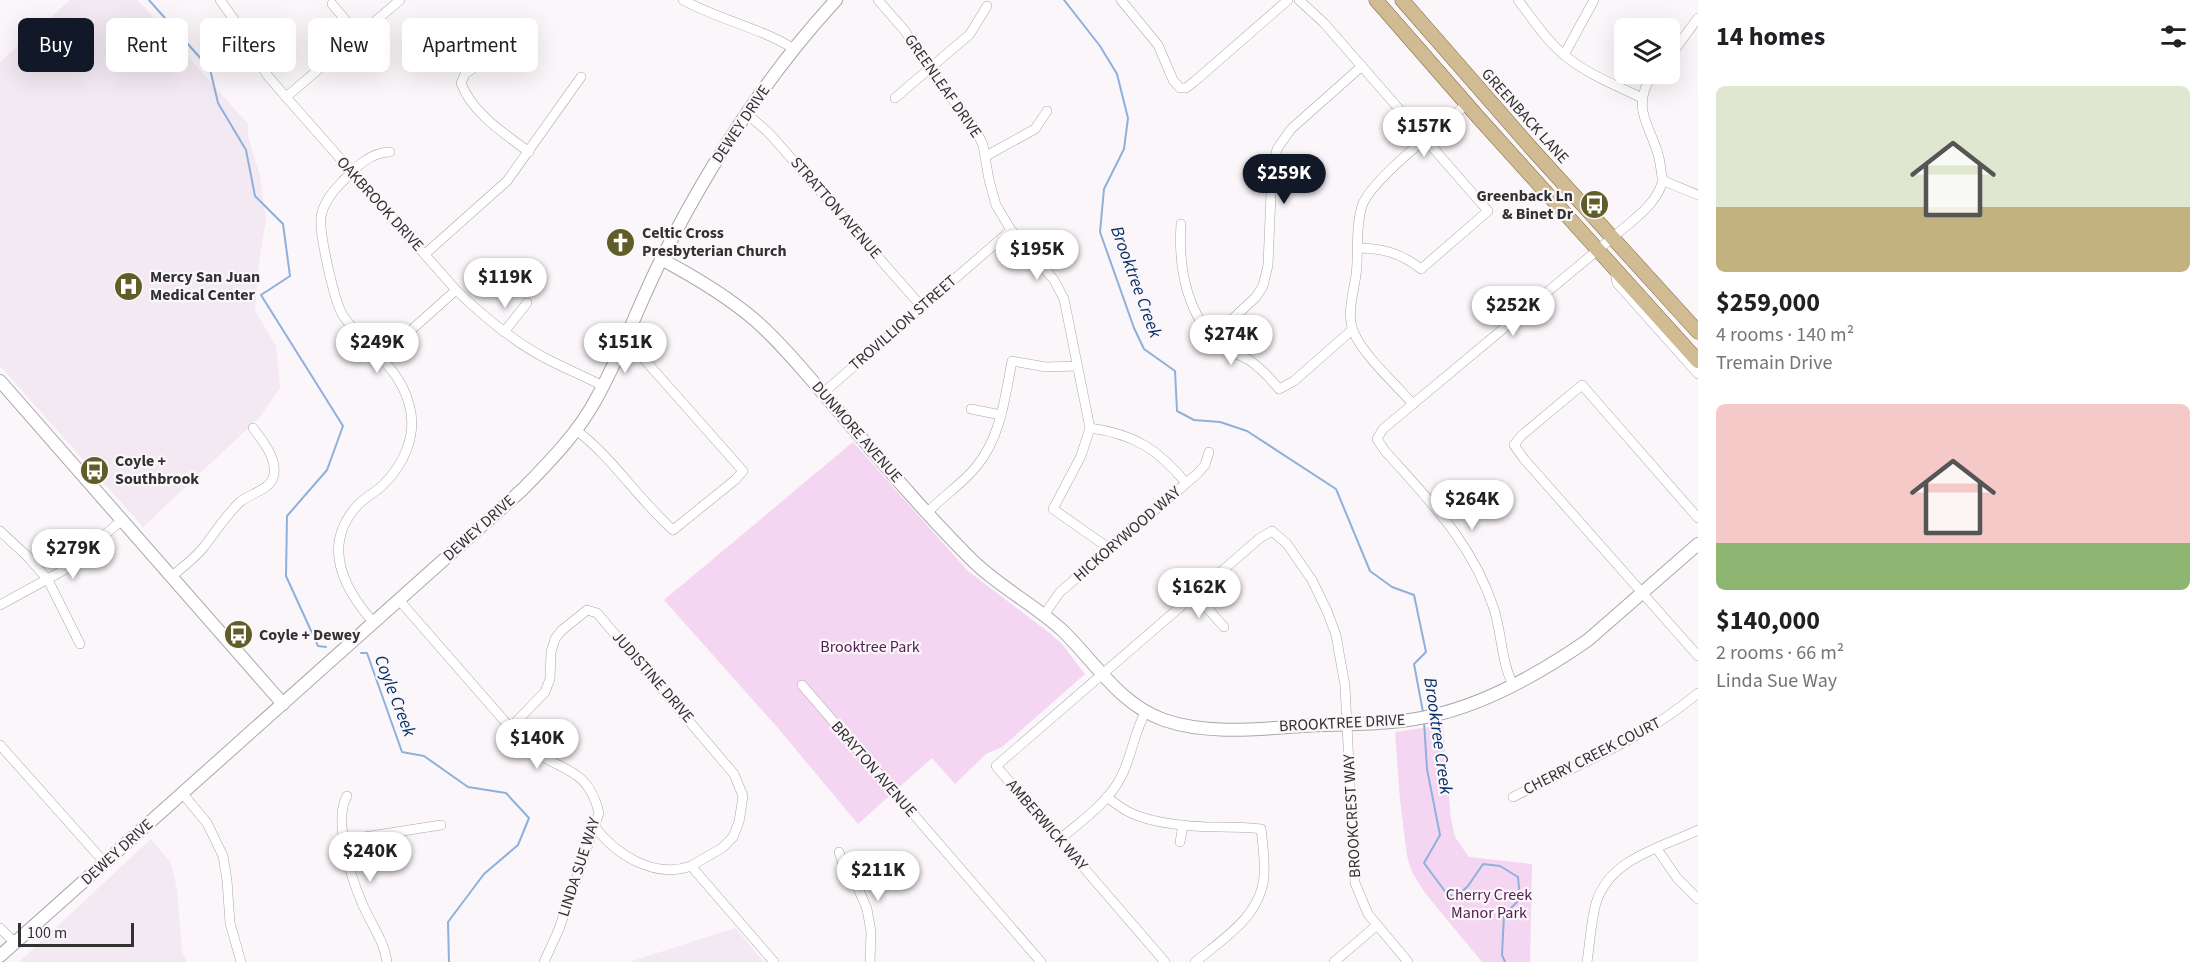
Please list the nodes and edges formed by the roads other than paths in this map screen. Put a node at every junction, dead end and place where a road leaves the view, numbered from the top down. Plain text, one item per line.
1 (220, 0) edge
2 (400, 0) edge
3 (683, 0) edge
4 (836, 0) edge
5 (878, 0) edge
6 (1121, 0) edge
7 (1288, 0) edge
8 (1299, 0) edge
9 (1376, 0) edge
10 (1402, 0) edge
11 (1518, 0) edge
12 (1594, 0) edge
13 (332, 4) dead end
14 (987, 6) dead end
15 (344, 18) edge
16 (378, 18) edge
17 (1698, 18) edge
18 (1694, 33) edge
19 (1680, 46) edge
20 (794, 49) junction
21 (1564, 55) junction
22 (1362, 66) junction
23 (929, 70) junction
24 (315, 72) edge
25 (468, 72) edge
26 (581, 77) dead end
27 (1647, 84) edge
28 (286, 97) junction
29 (895, 98) dead end
30 (1642, 98) junction
31 (1467, 104) junction
32 (1047, 111) dead end
33 (746, 113) junction
34 (1500, 113) junction
35 (1426, 140) junction
36 (390, 152) dead end
37 (529, 152) junction
38 (986, 156) junction
39 (352, 172) junction
40 (1664, 181) junction
41 (1698, 195) edge
42 (1181, 224) dead end
43 (1011, 230) junction
44 (1612, 237) junction
45 (1357, 248) junction
46 (1597, 250) junction
47 (425, 254) junction
48 (661, 259) junction
49 (1615, 268) junction
50 (456, 290) junction
51 (527, 303) dead end
52 (922, 307) junction
53 (1352, 330) junction
54 (504, 332) junction
55 (1698, 332) edge
56 (1214, 336) junction
57 (624, 339) junction
58 (381, 357) junction
59 (1698, 361) edge
60 (1077, 366) junction
61 (1698, 374) edge
62 (0, 381) edge
63 (603, 386) junction
64 (823, 393) junction
65 (1413, 404) junction
66 (971, 409) dead end
67 (1001, 415) junction
68 (253, 428) dead end
69 (1090, 428) junction
70 (576, 430) junction
71 (1209, 452) dead end
72 (1186, 483) junction
73 (928, 512) junction
74 (1698, 518) edge
75 (122, 520) junction
76 (0, 531) edge
77 (1698, 544) edge
78 (1110, 549) junction
79 (172, 576) junction
80 (48, 580) junction
81 (1642, 592) junction
82 (1195, 594) junction
83 (399, 600) junction
84 (0, 604) edge
85 (1044, 615) junction
86 (374, 622) junction
87 (1224, 627) dead end
88 (80, 644) dead end
89 (1698, 656) edge
90 (1100, 674) junction
91 (802, 685) dead end
92 (1513, 685) junction
93 (1698, 693) edge
94 (283, 704) junction
95 (1146, 711) junction
96 (1347, 724) junction
97 (510, 728) junction
98 (0, 745) edge
99 (182, 793) junction
100 (347, 796) dead end
101 (1513, 796) dead end
102 (1107, 797) junction
103 (441, 825) dead end
104 (1183, 825) junction
105 (594, 826) junction
106 (1698, 830) edge
107 (345, 840) junction
108 (1059, 840) junction
109 (1180, 842) dead end
110 (1657, 849) junction
111 (839, 852) dead end
112 (105, 862) junction
113 (691, 866) junction
114 (1698, 899) edge
115 (1376, 926) junction
116 (0, 928) edge
117 (15, 943) junction
118 (0, 956) edge
119 (1037, 961) edge
120 (240, 962) edge
121 (387, 962) edge
122 (544, 962) edge
123 (774, 962) edge
124 (870, 962) edge
125 (1165, 962) edge
126 (1195, 962) edge
127 (1334, 962) edge
128 (1408, 962) edge
129 (1587, 962) edge

1 - 28 street, OAKBROOK DRIVE
2 - 16 street
3 - 20 street
4 - 20 street, DEWEY DRIVE
5 - 23 street, GREENLEAF DRIVE
6 - 7 street
8 - 22 street
9 - 31 main road
10 - 34 main road, GREENBACK LANE
11 - 21 street
12 - 21 street
13 - 15 street
14 - 23 street
17 - 18 street
18 - 19 street
20 - 33 street, DEWEY DRIVE
21 - 30 street
22 - 35 street
22 - 56 street
23 - 29 street
23 - 38 street, GREENLEAF DRIVE
24 - 28 street
25 - 37 street
26 - 37 street
27 - 30 street
28 - 39 street, OAKBROOK DRIVE
30 - 40 street
31 - 34 main road
31 - 35 street
31 - 46 main road
32 - 38 street
33 - 48 street, DEWEY DRIVE
33 - 52 street, STRATTON AVENUE
34 - 44 main road, GREENBACK LANE
35 - 45 street
35 - 45 street
36 - 39 street
37 - 47 street
38 - 43 street, GREENLEAF DRIVE
39 - 47 street, OAKBROOK DRIVE
39 - 58 street
40 - 41 street
40 - 44 street
42 - 56 street
43 - 52 street, TROVILLION STREET
43 - 60 street, GREENLEAF DRIVE
44 - 46 street
44 - 55 main road, GREENBACK LANE
45 - 53 street
46 - 49 main road
46 - 65 street
47 - 50 street, OAKBROOK DRIVE
48 - 57 street, DEWEY DRIVE
48 - 64 street, DUNMORE AVENUE
49 - 59 main road
49 - 61 street
50 - 54 street, OAKBROOK DRIVE
50 - 58 street
51 - 54 street
52 - 64 street, TROVILLION STREET
53 - 56 street
53 - 65 street
54 - 63 street, OAKBROOK DRIVE
57 - 63 street, DEWEY DRIVE
57 - 70 street
58 - 86 street
60 - 67 street
60 - 69 street, GREENLEAF DRIVE
62 - 75 street
63 - 70 street, DEWEY DRIVE
64 - 73 street, DUNMORE AVENUE
65 - 92 street
66 - 67 street
67 - 73 street
68 - 79 street
69 - 72 street
69 - 78 street, GREENLEAF DRIVE
70 - 83 street, DEWEY DRIVE
71 - 72 street, HICKORYWOOD WAY
72 - 78 street, HICKORYWOOD WAY
73 - 85 street, DUNMORE AVENUE
74 - 81 street
75 - 79 street
75 - 80 street
76 - 80 street
77 - 81 street, BROOKTREE DRIVE
78 - 85 street, HICKORYWOOD WAY
79 - 94 street
80 - 84 street
80 - 88 street
81 - 89 street
81 - 92 street, BROOKTREE DRIVE
82 - 87 street
82 - 90 street
82 - 96 street, BROOKCREST WAY
83 - 86 street, DEWEY DRIVE
83 - 97 street, LINDA SUE WAY
85 - 90 street, BROOKTREE DRIVE
86 - 94 street, DEWEY DRIVE
90 - 95 street, BROOKTREE DRIVE
90 - 108 street, AMBERWICK WAY
91 - 119 street, BRAYTON AVENUE
92 - 96 street, BROOKTREE DRIVE
93 - 101 street, CHERRY CREEK COURT
94 - 99 street, DEWEY DRIVE
95 - 96 street, BROOKTREE DRIVE
95 - 102 street
96 - 115 street, BROOKCREST WAY
97 - 105 street, LINDA SUE WAY
97 - 113 street, JUDISTINE DRIVE
98 - 112 street
99 - 112 street, DEWEY DRIVE
99 - 120 street
100 - 107 street
102 - 104 street
102 - 108 street
103 - 107 street
104 - 109 street
104 - 126 street
105 - 113 street
105 - 122 street, LINDA SUE WAY
106 - 110 street
107 - 121 street
108 - 125 street, AMBERWICK WAY
110 - 114 street
110 - 129 street
111 - 124 street
112 - 117 street, DEWEY DRIVE
113 - 123 street
115 - 127 street
115 - 128 street, BROOKCREST WAY
116 - 117 street
117 - 118 street, DEWEY DRIVE

